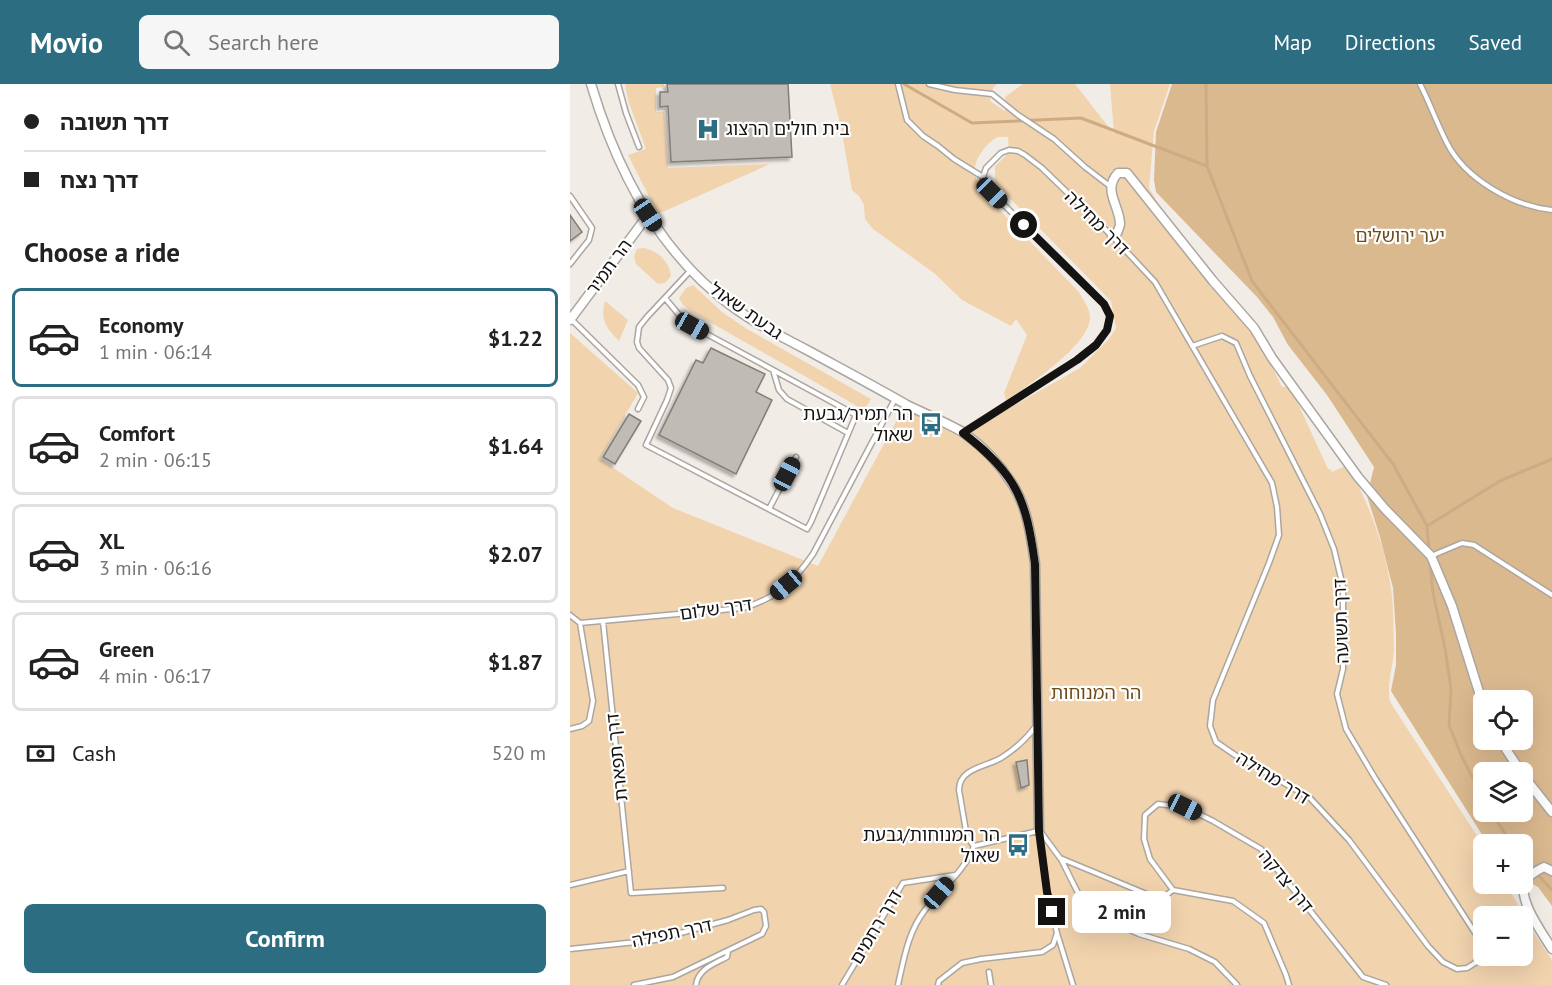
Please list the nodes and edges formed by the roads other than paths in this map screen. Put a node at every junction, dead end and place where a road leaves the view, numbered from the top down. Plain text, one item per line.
1 (591, 84) edge
2 (618, 84) edge
3 (898, 84) edge
4 (929, 84) edge
5 (1420, 84) edge
6 (639, 147) dead end
7 (982, 177) junction
8 (1111, 187) junction
9 (570, 196) edge
10 (1552, 210) edge
11 (648, 215) junction
12 (1112, 236) junction
13 (570, 264) edge
14 (691, 269) junction
15 (665, 298) junction
16 (571, 319) edge
17 (1192, 346) junction
18 (773, 370) junction
19 (895, 398) junction
20 (639, 409) dead end
21 (849, 433) junction
22 (963, 433) junction
23 (796, 457) dead end
24 (768, 510) junction
25 (1431, 556) junction
26 (1552, 595) edge
27 (570, 615) edge
28 (603, 621) junction
29 (580, 623) junction
30 (1478, 690) edge
31 (1037, 725) junction
32 (570, 729) edge
33 (1533, 787) edge
34 (1552, 812) edge
35 (1039, 831) junction
36 (974, 846) junction
37 (1060, 858) junction
38 (1548, 869) edge
39 (629, 871) junction
40 (955, 875) junction
41 (570, 885) edge
42 (723, 888) dead end
43 (1173, 890) junction
44 (1473, 930) edge
45 (1057, 933) junction
46 (1552, 949) edge
47 (570, 950) edge
48 (728, 951) junction
49 (1473, 964) edge
50 (989, 972) dead end
51 (634, 985) edge
52 (696, 985) edge
53 (842, 985) edge
54 (898, 985) edge
55 (938, 985) edge
56 (991, 985) edge
57 (1074, 985) edge
58 (1237, 985) edge
59 (1289, 985) edge
60 (1386, 985) edge

1 - 11 street, גבעת שאול
2 - 6 lane
3 - 7 lane
4 - 8 lane
5 - 10 lane
7 - 12 lane, דרך מחילה
7 - 22 lane
8 - 12 street
8 - 25 street
9 - 13 lane
11 - 14 street, גבעת שאול
11 - 16 street, הר תמיר
12 - 17 lane, דרך מחילה
14 - 15 lane
14 - 19 street, גבעת שאול
15 - 18 lane
15 - 24 lane
16 - 20 lane
17 - 44 lane, דרך תשועה
17 - 49 lane, דרך מחילה
18 - 21 lane
18 - 21 lane
19 - 22 street, גבעת שאול
19 - 28 lane, דרך שלום
21 - 24 lane
22 - 31 street, גבעת שאול
23 - 24 lane
25 - 26 lane
25 - 30 street
27 - 29 lane
28 - 29 lane, דרך שלום
28 - 39 lane, דרך תפארת
29 - 32 lane
31 - 35 street, גבעת שאול
31 - 36 lane
33 - 34 street
35 - 36 lane
35 - 37 lane
35 - 45 lane
36 - 40 lane
37 - 43 lane
37 - 58 lane
38 - 46 street
39 - 41 lane
39 - 42 lane, דרך תפארת
40 - 53 lane, דרך רחמים
40 - 54 lane
43 - 59 lane
43 - 60 lane, דרך צדקה
45 - 55 lane
45 - 57 lane
47 - 48 lane, דרך תפילה
48 - 51 lane
48 - 52 lane
50 - 56 lane

